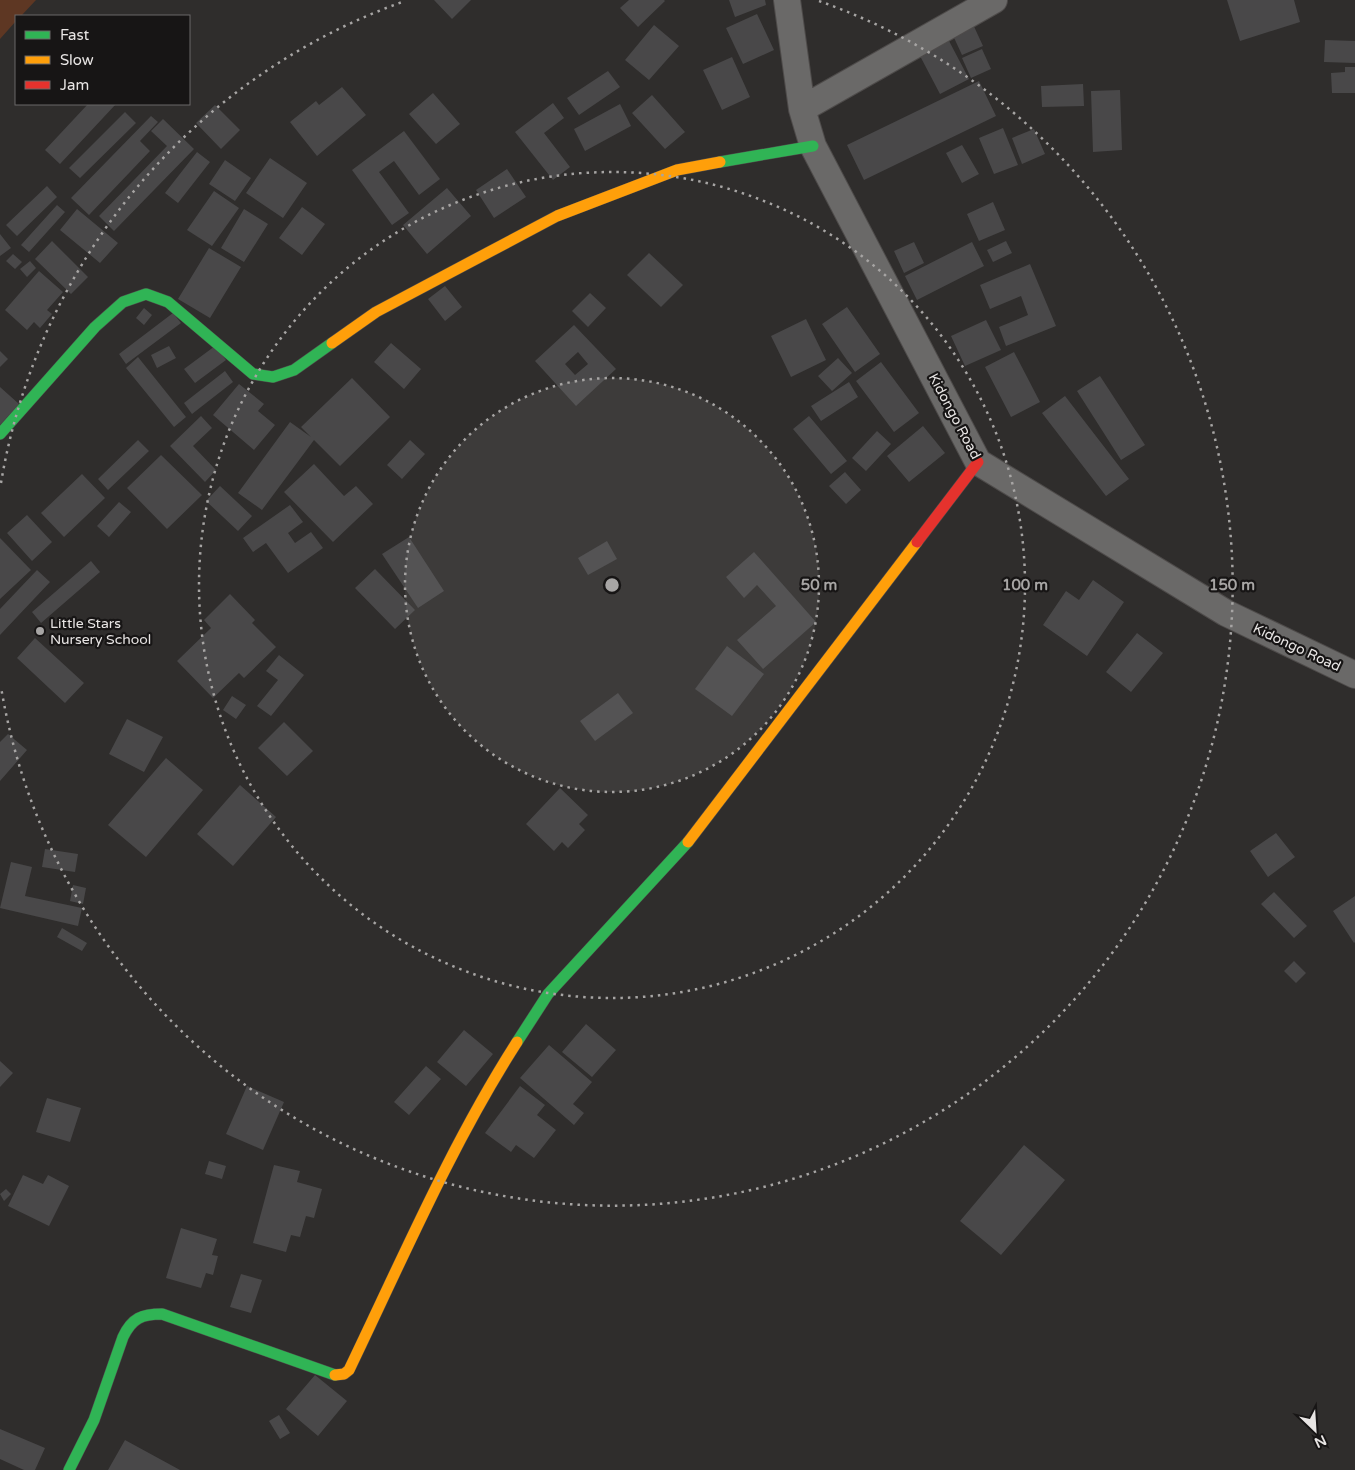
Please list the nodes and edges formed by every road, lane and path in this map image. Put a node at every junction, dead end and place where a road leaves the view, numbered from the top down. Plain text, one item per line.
1 (787, 0) edge
2 (994, 0) edge
3 (802, 109) junction
4 (813, 146) junction
5 (0, 434) edge
6 (978, 462) junction
7 (1355, 674) edge
8 (69, 1470) edge

1 - 3 street, Kidongo Road
2 - 3 street
3 - 4 street, Kidongo Road
4 - 5 street
4 - 6 street, Kidongo Road
6 - 7 street, Kidongo Road
6 - 8 street

